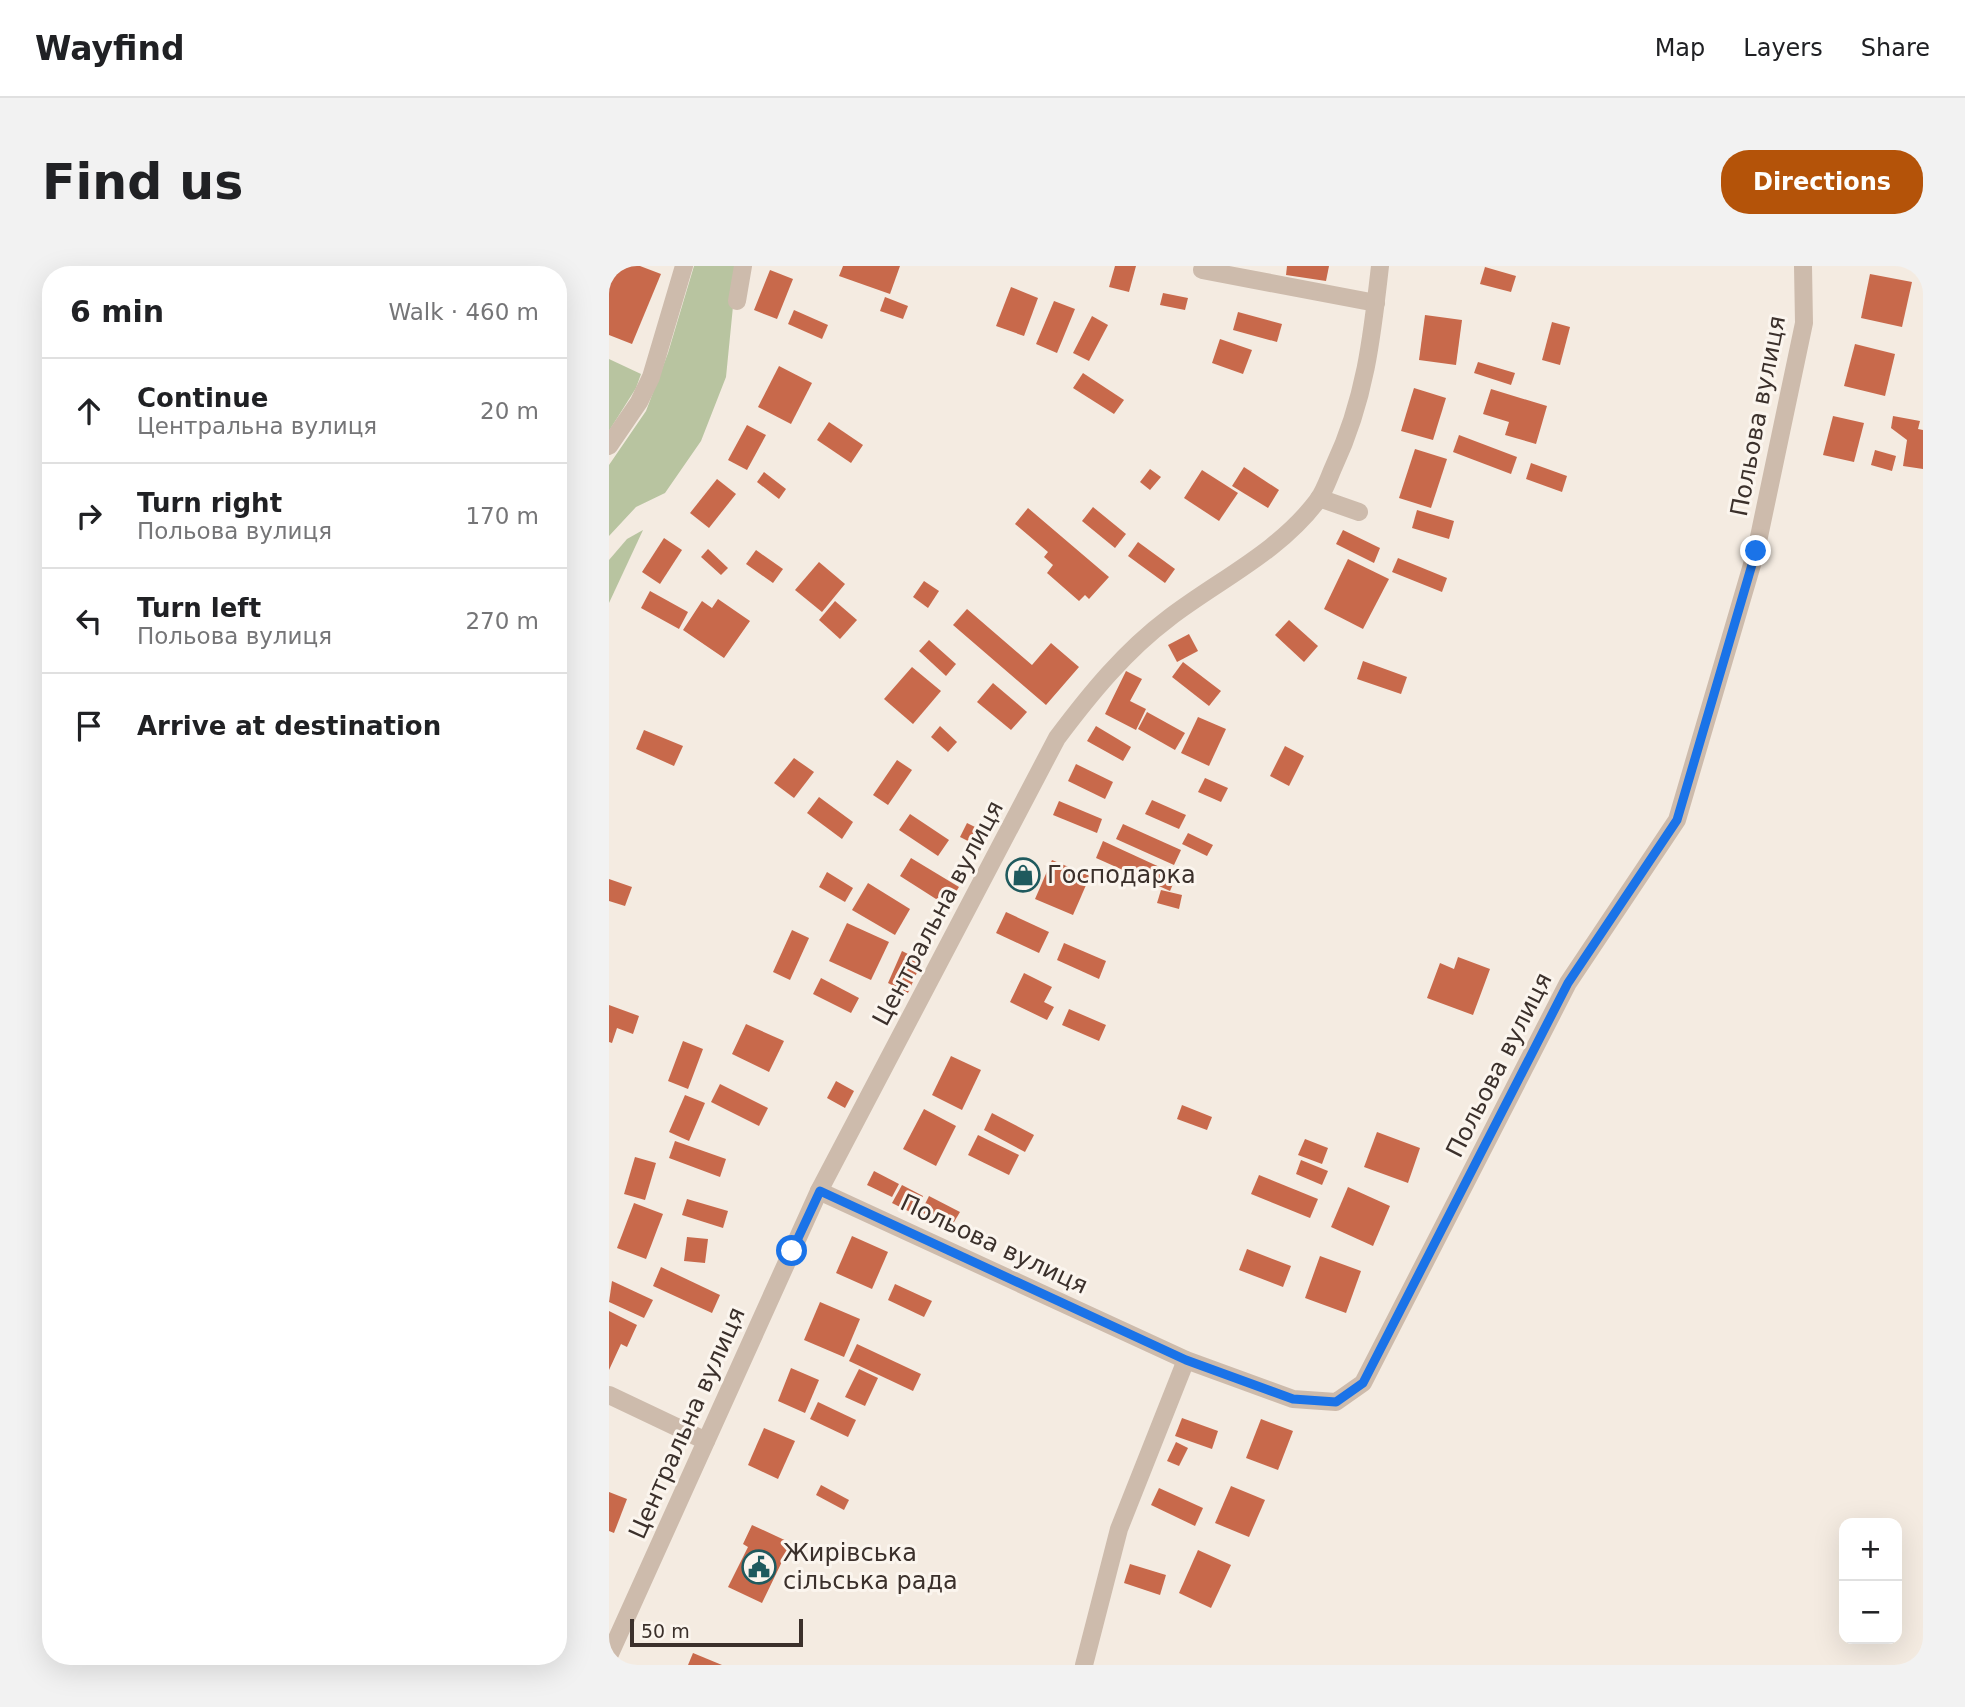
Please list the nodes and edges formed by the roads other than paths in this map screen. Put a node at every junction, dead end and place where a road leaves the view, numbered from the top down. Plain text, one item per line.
1 (684, 266) edge
2 (743, 266) edge
3 (1380, 266) edge
4 (1803, 266) edge
5 (1202, 270) dead end
6 (737, 301) dead end
7 (1376, 303) junction
8 (609, 446) edge
9 (1319, 498) junction
10 (1359, 513) dead end
11 (820, 1191) junction
12 (1186, 1360) junction
13 (609, 1395) edge
14 (706, 1441) junction
15 (609, 1656) edge
16 (1084, 1665) edge

1 - 8 street
2 - 6 street
3 - 7 street, Центральна вулиця
4 - 12 street, Польова вулиця
5 - 7 street
7 - 9 street, Центральна вулиця
9 - 10 street
9 - 11 street, Центральна вулиця
11 - 12 street, Польова вулиця
11 - 14 street, Центральна вулиця
12 - 16 street
13 - 14 street
14 - 15 street, Центральна вулиця

